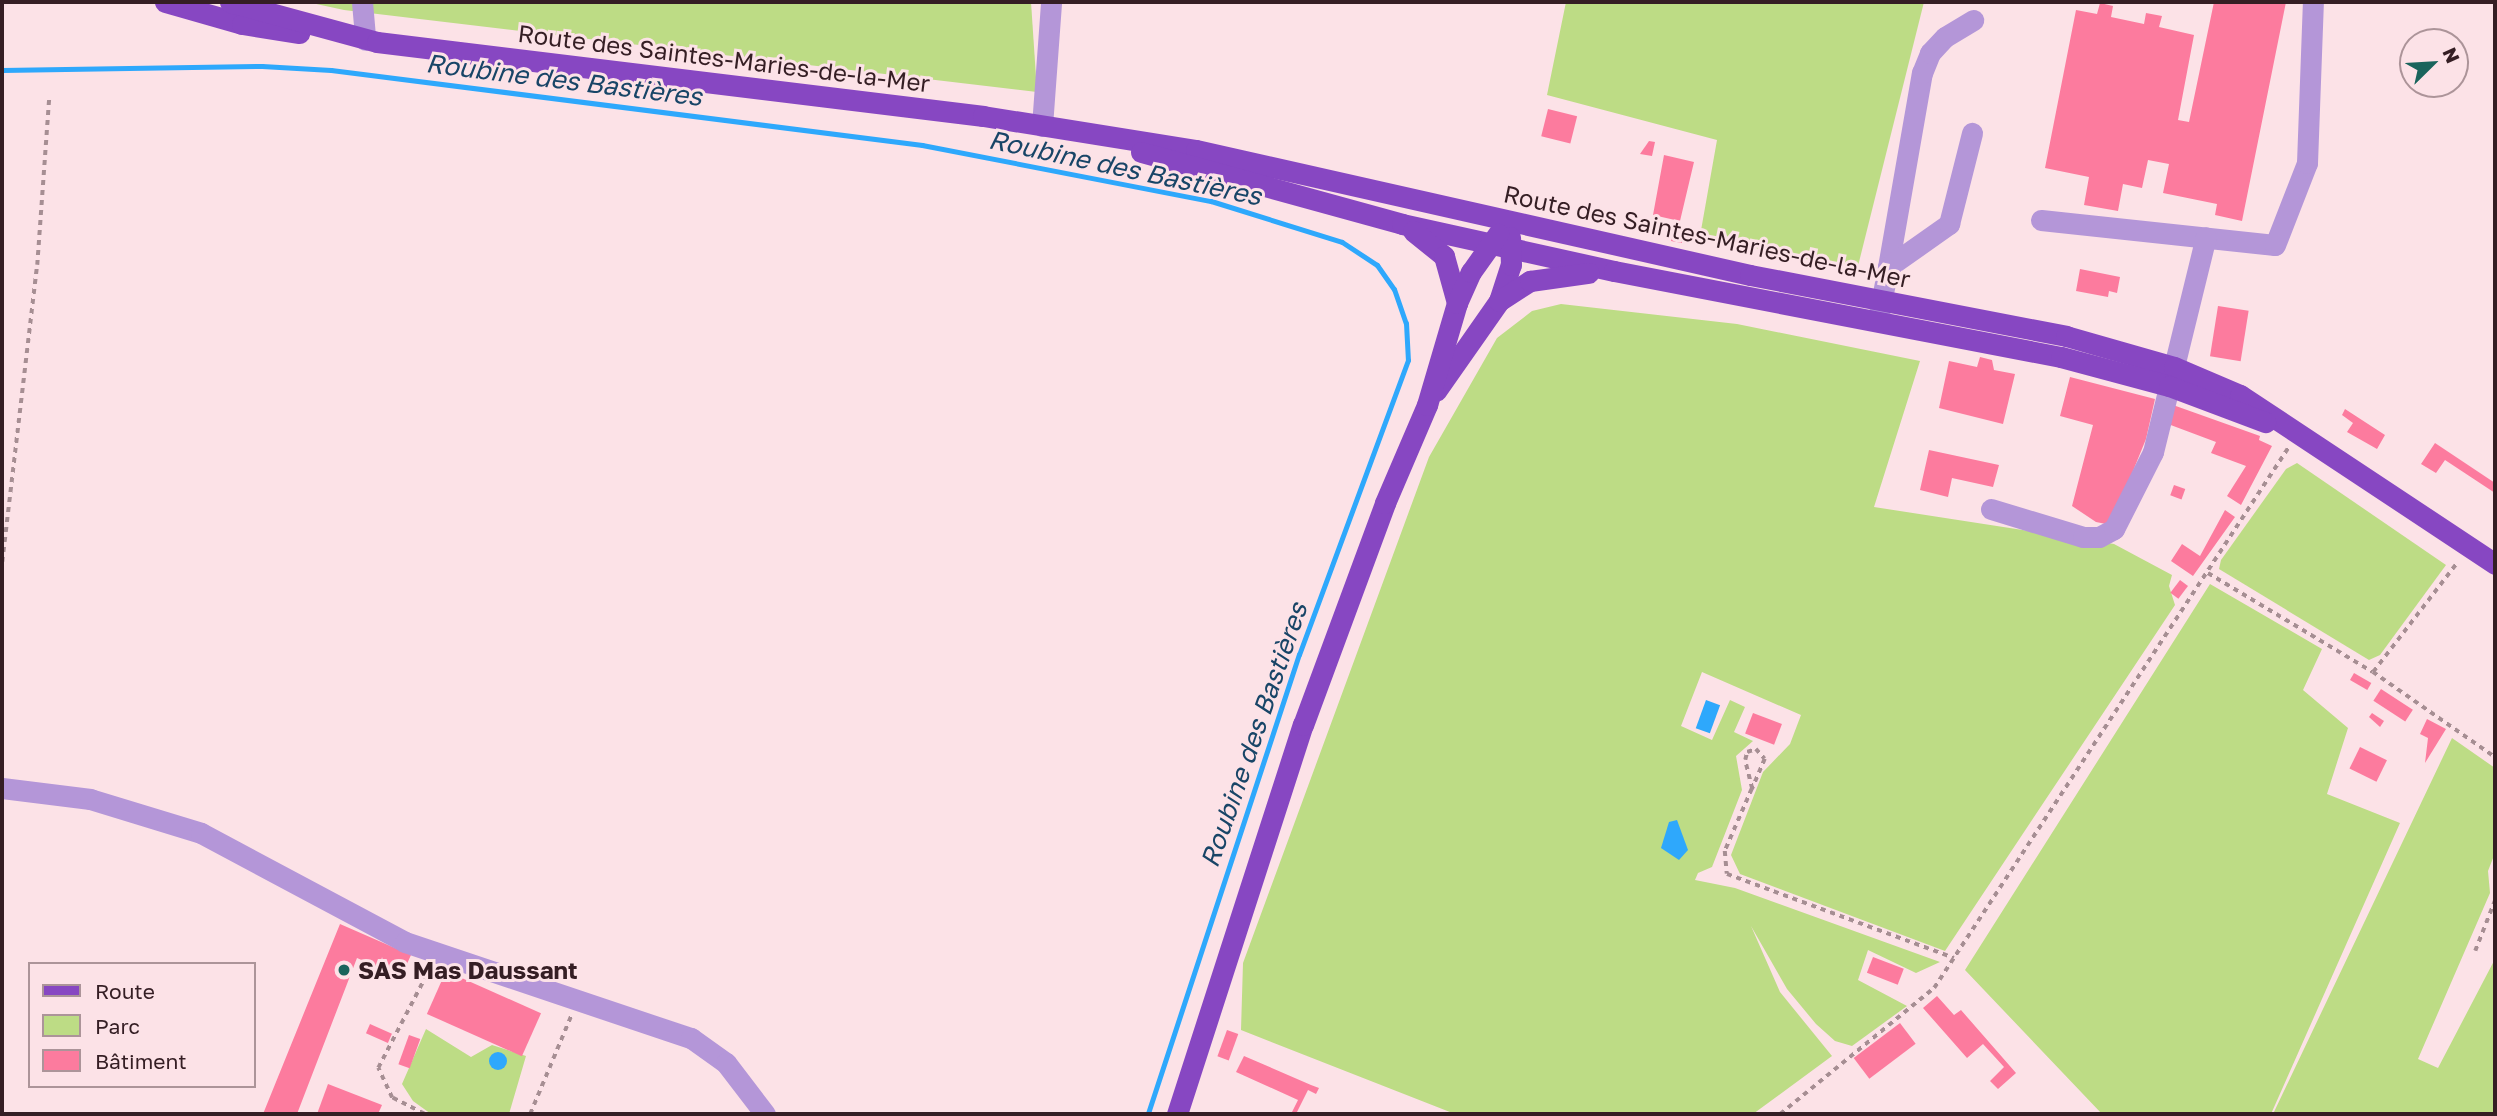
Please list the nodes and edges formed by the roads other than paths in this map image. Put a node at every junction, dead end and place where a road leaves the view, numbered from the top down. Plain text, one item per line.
1 (165, 2) edge
2 (230, 2) edge
3 (362, 2) edge
4 (1051, 2) edge
5 (2313, 2) edge
6 (1973, 20) dead end
7 (357, 38) junction
8 (1042, 126) junction
9 (1972, 133) dead end
10 (1090, 135) junction
11 (2041, 220) dead end
12 (1508, 221) junction
13 (1402, 224) junction
14 (2206, 237) junction
15 (1489, 243) junction
16 (1619, 247) junction
17 (1511, 248) junction
18 (1888, 267) junction
19 (1614, 271) junction
20 (1882, 300) junction
21 (1499, 301) junction
22 (1457, 303) junction
23 (1945, 312) junction
24 (1877, 324) junction
25 (1941, 335) junction
26 (2066, 336) junction
27 (2061, 357) junction
28 (2171, 376) junction
29 (1427, 405) junction
30 (1991, 509) dead end
31 (2495, 564) edge
32 (2, 788) edge
33 (765, 1114) edge
34 (1177, 1114) edge

1 - 7 main road, Route des Saintes-Maries-de-la-Mer
2 - 7 main road, Route des Saintes-Maries-de-la-Mer
3 - 7 street
4 - 8 street
5 - 14 street
6 - 18 street
7 - 8 main road, Route des Saintes-Maries-de-la-Mer
8 - 10 main road, Route des Saintes-Maries-de-la-Mer
9 - 18 street
10 - 12 main road, Route des Saintes-Maries-de-la-Mer
10 - 13 main road, Route des Saintes-Maries-de-la-Mer
11 - 14 street
12 - 15 main road
12 - 16 main road, Route des Saintes-Maries-de-la-Mer
12 - 17 main road
13 - 15 main road, Route des Saintes-Maries-de-la-Mer
13 - 22 main road
14 - 28 street
15 - 17 main road, Route des Saintes-Maries-de-la-Mer
15 - 22 main road
16 - 19 street
16 - 20 main road, Route des Saintes-Maries-de-la-Mer
17 - 19 main road, Route des Saintes-Maries-de-la-Mer
17 - 21 main road
18 - 20 street
19 - 21 main road
19 - 24 main road, Route des Saintes-Maries-de-la-Mer
20 - 23 main road, Route des Saintes-Maries-de-la-Mer
20 - 24 street
21 - 29 main road
22 - 29 main road
23 - 25 street
23 - 26 main road, Route des Saintes-Maries-de-la-Mer
24 - 25 main road, Route des Saintes-Maries-de-la-Mer
25 - 27 main road, Route des Saintes-Maries-de-la-Mer
26 - 27 street
26 - 28 main road, Route des Saintes-Maries-de-la-Mer
27 - 28 main road, Route des Saintes-Maries-de-la-Mer
28 - 30 street
28 - 31 main road, Route des Saintes-Maries-de-la-Mer
29 - 34 main road
32 - 33 street

